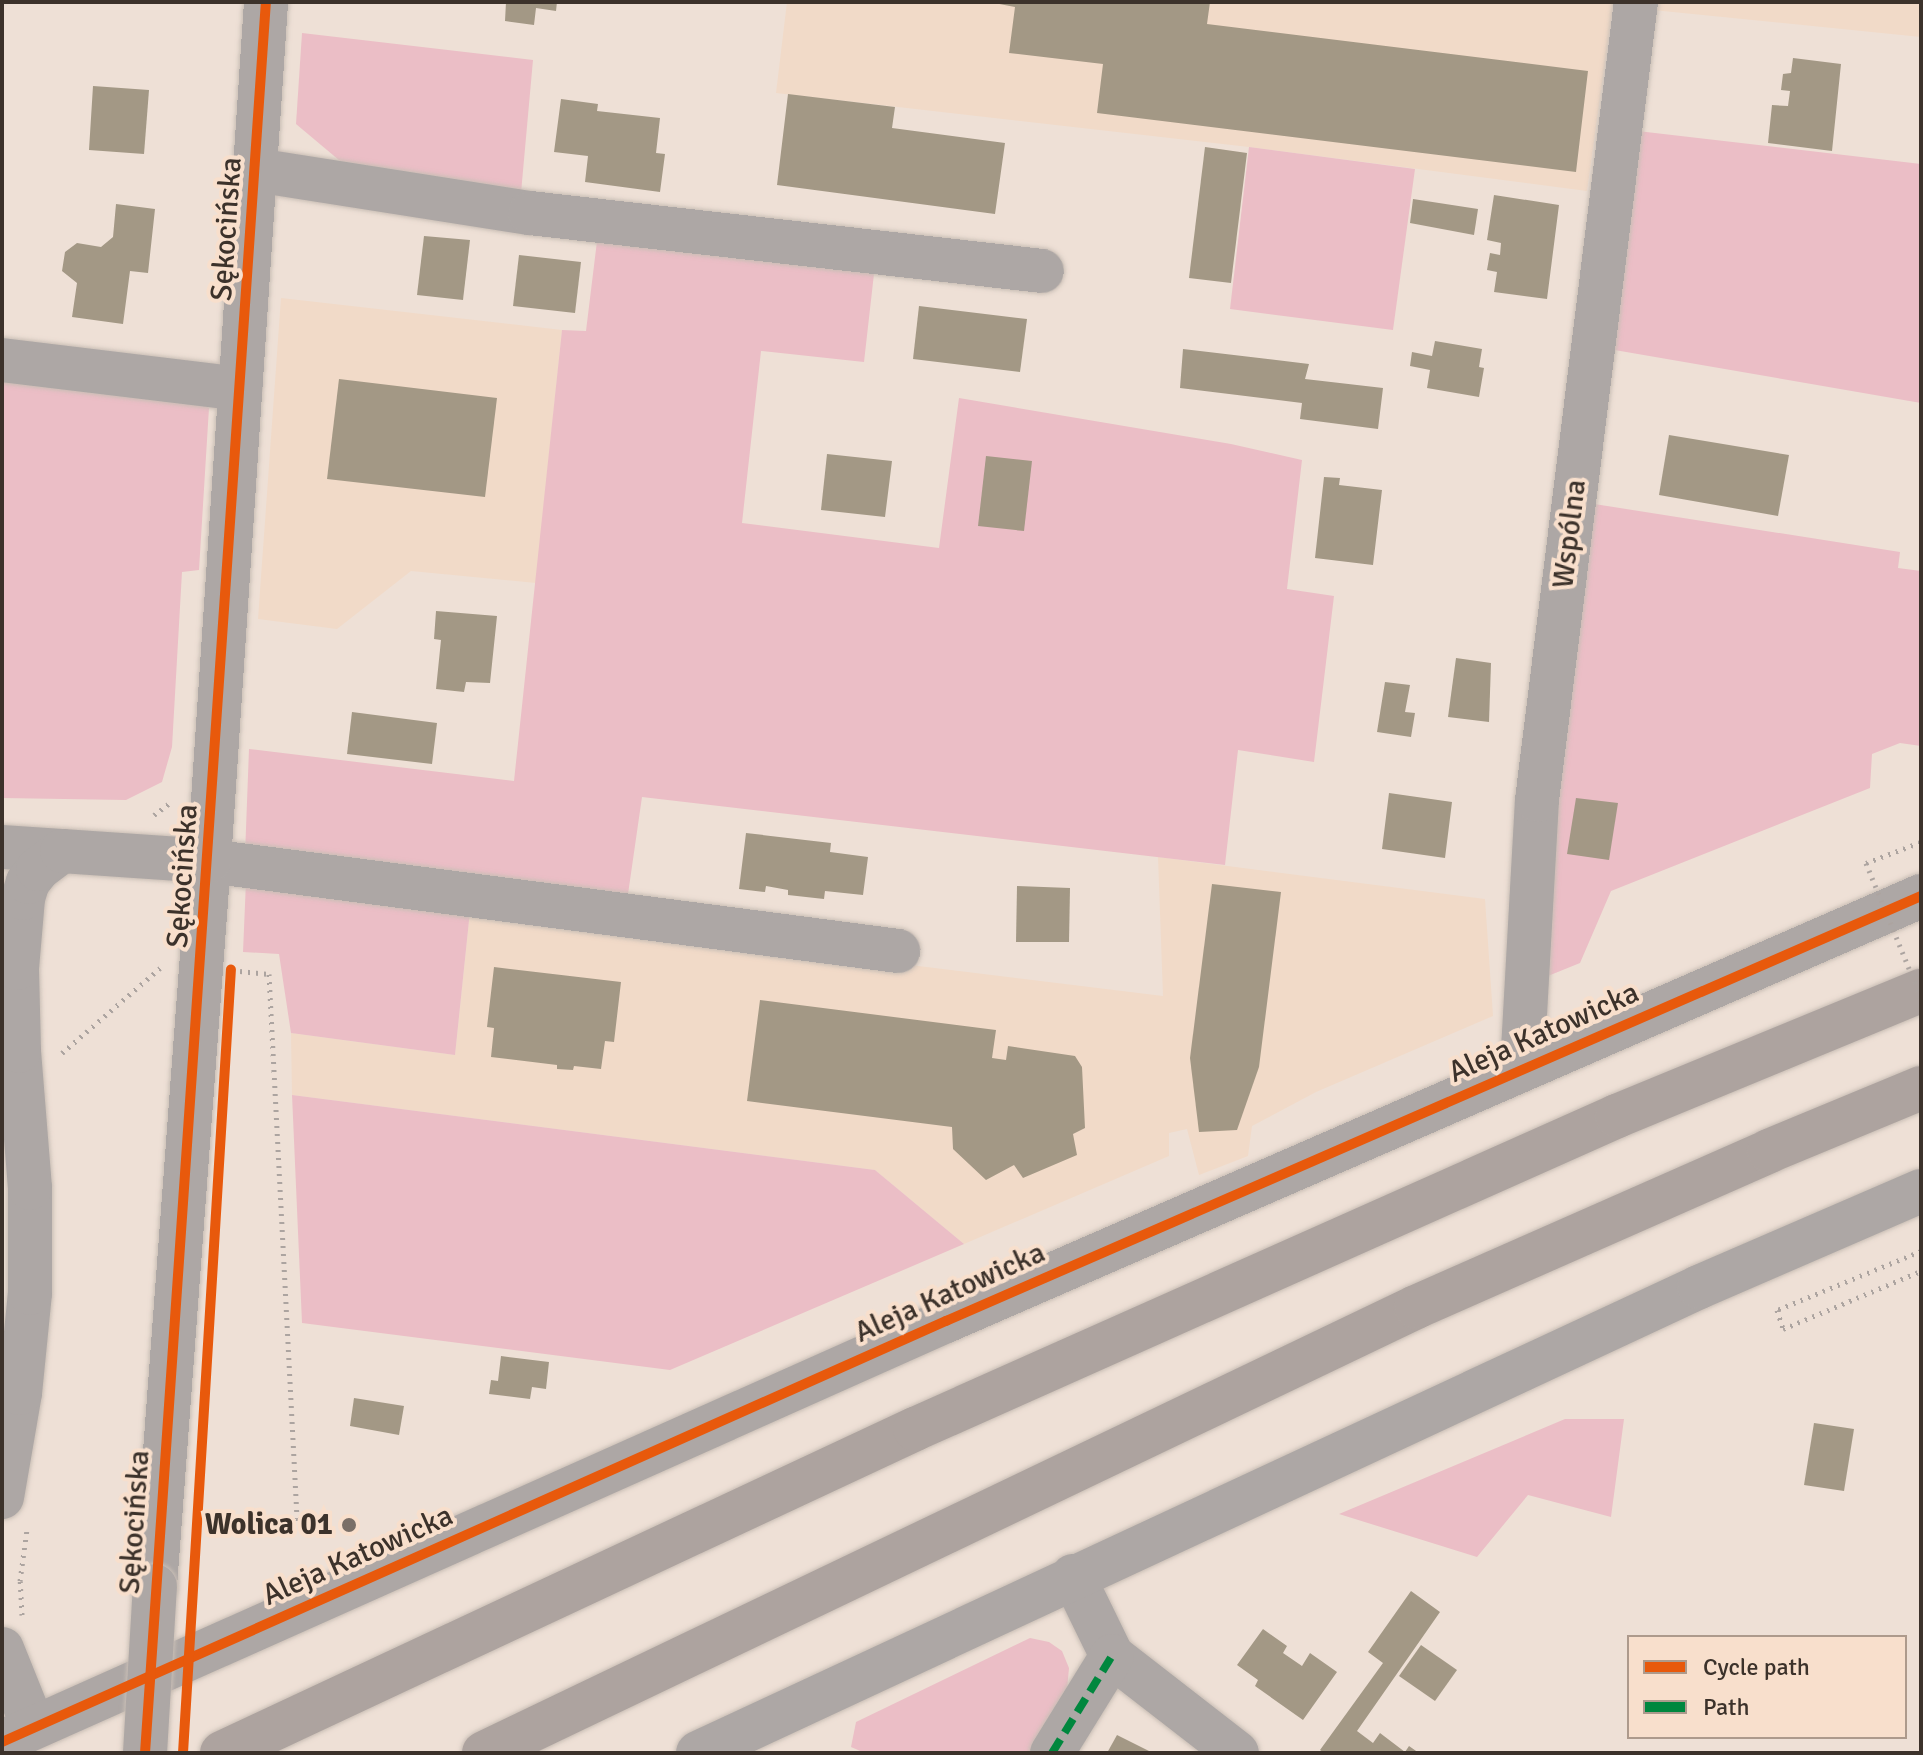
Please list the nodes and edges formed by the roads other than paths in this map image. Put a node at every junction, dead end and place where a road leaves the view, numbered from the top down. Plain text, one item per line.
1 (266, 2) edge
2 (1636, 2) edge
3 (255, 170) junction
4 (1042, 271) dead end
5 (2, 360) edge
6 (240, 389) junction
7 (2, 847) edge
8 (62, 851) junction
9 (209, 861) junction
10 (1921, 896) edge
11 (898, 951) dead end
12 (1921, 991) edge
13 (1522, 1068) junction
14 (1921, 1088) edge
15 (1921, 1191) edge
16 (2, 1497) edge
17 (1073, 1576) junction
18 (2, 1649) edge
19 (1112, 1656) junction
20 (18, 1734) edge
21 (145, 1753) edge
22 (222, 1753) edge
23 (484, 1753) edge
24 (698, 1753) edge
25 (1052, 1753) edge
26 (1237, 1753) edge

1 - 3 street, Sękocińska
2 - 13 street, Wspólna
3 - 4 street
3 - 6 street, Sękocińska
5 - 6 street
6 - 9 street, Sękocińska
7 - 8 street
8 - 9 street
8 - 16 street
9 - 11 street
9 - 21 street, Sękocińska, bridge
10 - 13 street, Aleja Katowicka
12 - 22 highway
13 - 20 street, Aleja Katowicka
14 - 23 highway
15 - 17 street
17 - 19 street
17 - 24 street
18 - 20 street
19 - 25 street
19 - 26 street

